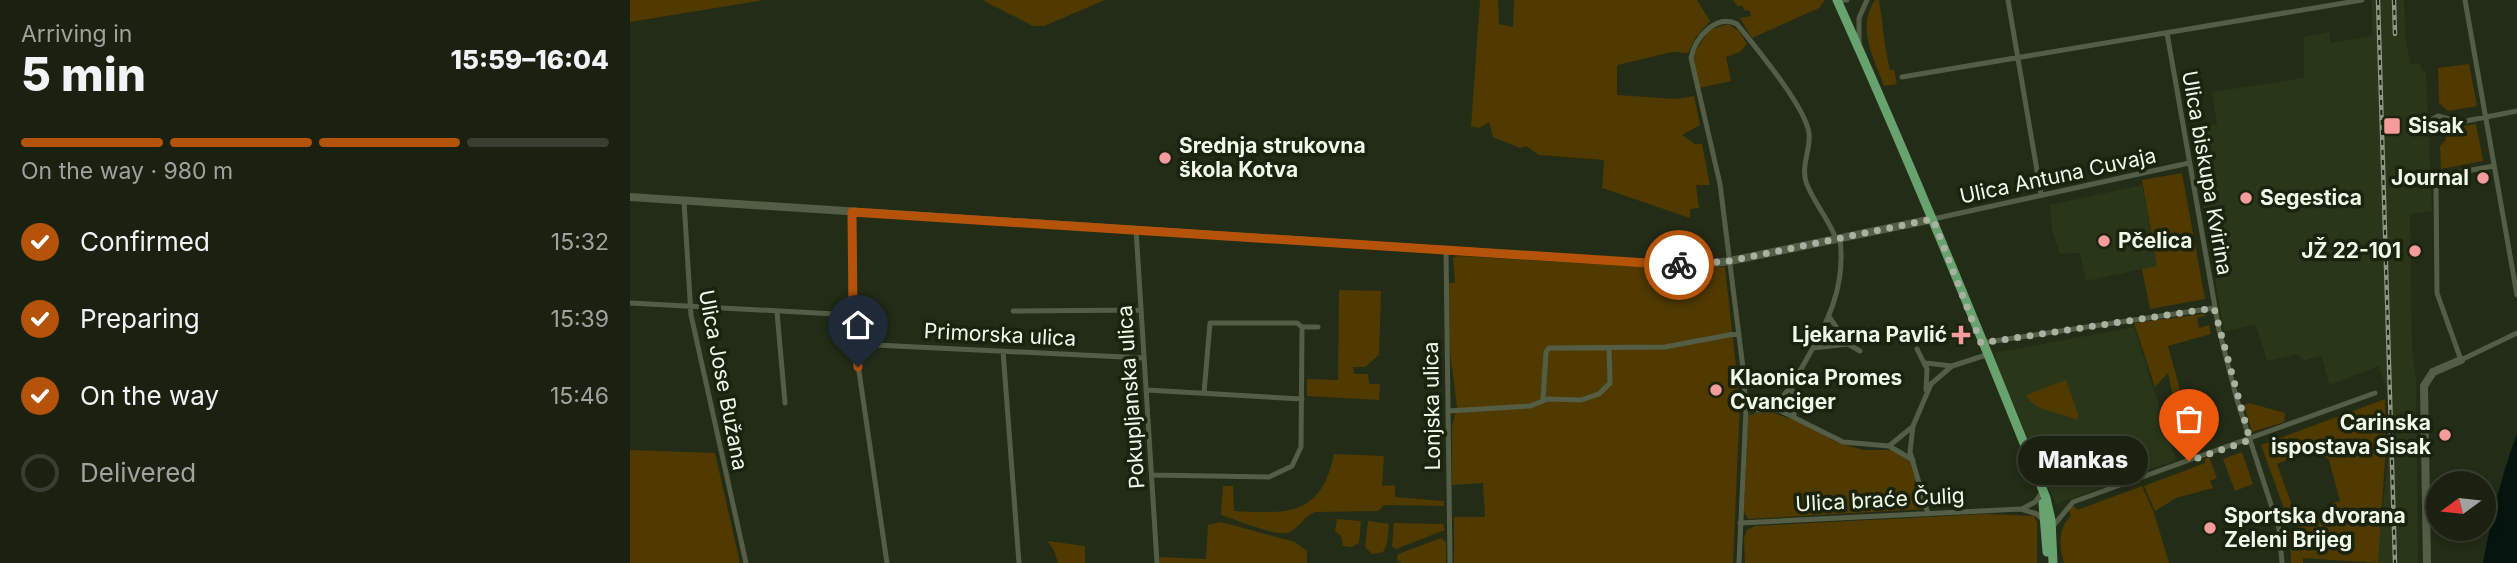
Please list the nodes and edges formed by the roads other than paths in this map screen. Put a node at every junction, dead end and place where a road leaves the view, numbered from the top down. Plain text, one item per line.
1 (1838, 0) edge
2 (1847, 0) edge
3 (1867, 0) edge
4 (2008, 0) edge
5 (2362, 0) edge
6 (2465, 0) edge
7 (2167, 33) junction
8 (1861, 53) junction
9 (2018, 58) junction
10 (1902, 77) dead end
11 (2517, 111) edge
12 (2486, 117) junction
13 (2461, 122) junction
14 (2189, 163) junction
15 (2494, 166) junction
16 (2041, 194) junction
17 (630, 198) edge
18 (684, 201) junction
19 (852, 212) junction
20 (1933, 219) junction
21 (1136, 229) junction
22 (1838, 240) junction
23 (1446, 249) junction
24 (1730, 261) junction
25 (2517, 295) edge
26 (630, 303) edge
27 (689, 306) junction
28 (2214, 308) junction
29 (1141, 310) junction
30 (1013, 311) dead end
31 (777, 312) junction
32 (853, 316) junction
33 (1830, 318) junction
34 (1303, 327) junction
35 (1318, 327) dead end
36 (2516, 332) edge
37 (1739, 333) junction
38 (1981, 343) junction
39 (855, 344) junction
40 (1848, 344) junction
41 (1609, 348) junction
42 (1813, 348) junction
43 (1917, 349) dead end
44 (1003, 351) junction
45 (1860, 351) dead end
46 (1986, 355) junction
47 (1144, 358) junction
48 (2461, 360) junction
49 (1925, 363) junction
50 (1952, 366) junction
51 (1792, 389) junction
52 (1147, 390) junction
53 (1926, 391) junction
54 (1204, 393) junction
55 (2375, 393) dead end
56 (1302, 399) junction
57 (1543, 400) junction
58 (785, 403) dead end
59 (1770, 409) junction
60 (1746, 410) junction
61 (1448, 411) junction
62 (1794, 415) junction
63 (1913, 426) junction
64 (2250, 440) junction
65 (1889, 446) junction
66 (1913, 460) junction
67 (1152, 475) junction
68 (2040, 489) junction
69 (2048, 504) junction
70 (2065, 508) junction
71 (2021, 509) junction
72 (1928, 514) junction
73 (1740, 523) junction
74 (2045, 523) junction
75 (2052, 531) junction
76 (746, 563) edge
77 (887, 563) edge
78 (1019, 563) edge
79 (1157, 563) edge
80 (1450, 563) edge
81 (1739, 563) edge
82 (2047, 563) edge
83 (2055, 563) edge
84 (2282, 563) edge
85 (2427, 563) edge

1 - 2 street
1 - 8 main road
3 - 8 street
4 - 9 street
5 - 7 street
6 - 12 street
7 - 9 street
7 - 14 street, Ulica biskupa Kvirina
8 - 20 main road
9 - 10 street
9 - 16 street
11 - 12 street
12 - 13 street
12 - 15 street
13 - 13 street
14 - 16 street, Ulica Antuna Cuvaja
14 - 28 street, Ulica biskupa Kvirina
15 - 25 street
15 - 48 street
16 - 20 street, Ulica Antuna Cuvaja
17 - 18 main road
18 - 19 main road
18 - 27 street, Ulica Jose Bužana
19 - 21 main road
19 - 32 street
20 - 22 main road
20 - 38 main road
21 - 23 main road
21 - 29 street, Pokupljanska ulica
22 - 24 main road
22 - 24 street
22 - 33 street
23 - 24 main road
23 - 61 street, Lonjska ulica
24 - 37 street
26 - 27 street
27 - 31 street
27 - 76 street, Ulica Jose Bužana
28 - 38 street
28 - 64 street, Ulica biskupa Kvirina
29 - 30 street
29 - 47 street, Pokupljanska ulica
31 - 32 street
31 - 58 street
32 - 39 street
33 - 40 street
33 - 42 street
34 - 35 street
34 - 54 street
34 - 56 street
36 - 48 street
37 - 41 street
37 - 60 street
38 - 46 main road
39 - 44 street, Primorska ulica
39 - 77 street
40 - 42 street
40 - 45 street
41 - 57 street
41 - 57 street
42 - 51 street
43 - 49 street
44 - 47 street, Primorska ulica
44 - 78 street
46 - 50 street
46 - 68 main road
47 - 52 street, Pokupljanska ulica
48 - 85 main road
49 - 50 street
49 - 53 street
50 - 53 street
51 - 59 street
51 - 62 street
52 - 54 street
52 - 67 street, Pokupljanska ulica
53 - 63 street
54 - 56 street
55 - 64 street
56 - 67 street
57 - 61 street
59 - 60 street
59 - 62 street
60 - 73 street
61 - 80 street, Lonjska ulica
62 - 65 street
63 - 65 street
63 - 66 street
64 - 70 street
64 - 84 street, Ulica biskupa Kvirina
65 - 66 street
66 - 72 street
67 - 79 street, Pokupljanska ulica
68 - 69 main road
68 - 71 street
68 - 74 main road
69 - 70 street
69 - 75 main road
70 - 75 street
71 - 72 street, Ulica braće Čulig
71 - 74 street
72 - 73 street, Ulica braće Čulig
73 - 81 street
74 - 82 main road
75 - 83 main road

